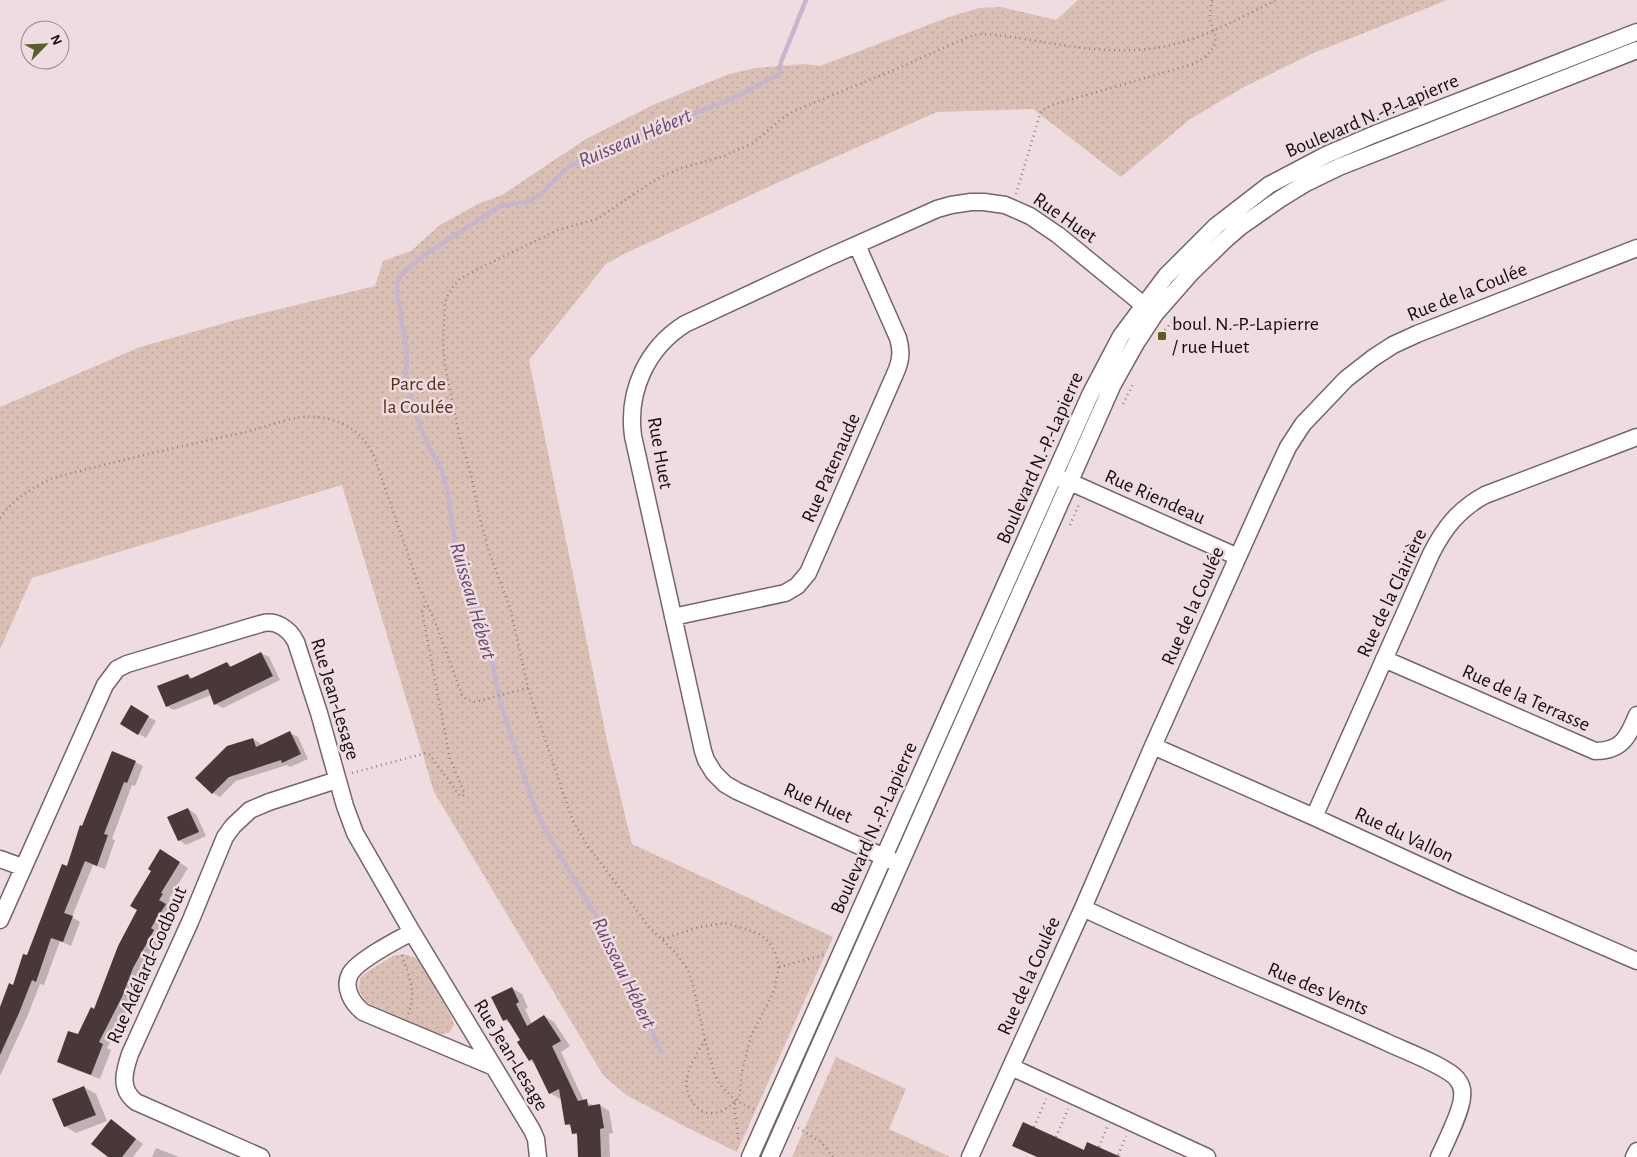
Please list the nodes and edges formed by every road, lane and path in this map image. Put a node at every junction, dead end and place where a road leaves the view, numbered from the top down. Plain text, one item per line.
1 (1212, 0) edge
2 (1276, 0) edge
3 (1214, 31) junction
4 (1637, 32) edge
5 (1637, 50) edge
6 (1015, 197) dead end
7 (857, 245) junction
8 (1637, 248) edge
9 (1149, 310) junction
10 (1178, 314) dead end
11 (1164, 332) dead end
12 (1134, 382) dead end
13 (1122, 406) dead end
14 (1637, 436) edge
15 (1054, 475) junction
16 (1070, 482) junction
17 (0, 518) edge
18 (1238, 557) junction
19 (427, 604) junction
20 (673, 618) junction
21 (1384, 659) junction
22 (528, 688) junction
23 (1637, 715) edge
24 (1153, 746) junction
25 (343, 777) junction
26 (1314, 816) junction
27 (885, 857) junction
28 (0, 859) edge
29 (900, 864) junction
30 (22, 867) junction
31 (1083, 908) junction
32 (0, 920) edge
33 (412, 932) junction
34 (662, 940) junction
35 (401, 954) dead end
36 (827, 955) dead end
37 (1637, 961) edge
38 (779, 966) junction
39 (406, 1019) dead end
40 (705, 1040) junction
41 (494, 1067) junction
42 (1011, 1067) junction
43 (1052, 1086) junction
44 (1074, 1096) junction
45 (736, 1101) junction
46 (758, 1111) dead end
47 (1113, 1114) junction
48 (1132, 1122) junction
49 (1034, 1127) dead end
50 (801, 1129) dead end
51 (1056, 1137) dead end
52 (1099, 1147) dead end
53 (1637, 1151) edge
54 (745, 1153) edge
55 (1118, 1155) dead end
56 (261, 1157) edge
57 (538, 1157) edge
58 (770, 1157) edge
59 (833, 1157) edge
60 (970, 1157) edge
61 (1208, 1157) edge
62 (1439, 1157) edge
63 (1634, 1157) edge

1 - 3 path
2 - 3 path
3 - 6 path
3 - 22 path
4 - 9 street, Boulevard N.-P.-Lapierre
5 - 9 street, Boulevard N.-P.-Lapierre
7 - 9 street, Rue Huet
7 - 20 street, Rue Patenaude
7 - 20 street, Rue Huet
8 - 18 street, Rue de la Coulée
9 - 15 street, Boulevard N.-P.-Lapierre
9 - 16 street, Boulevard N.-P.-Lapierre
10 - 11 path
12 - 13 path
14 - 21 street, Rue de la Clairière
15 - 16 street, Rue Riendeau
15 - 27 street, Boulevard N.-P.-Lapierre
16 - 18 street, Rue Riendeau
16 - 29 street, Boulevard N.-P.-Lapierre
17 - 19 path
18 - 24 street, Rue de la Coulée
19 - 22 path
19 - 25 path, Rue Jean-Lesage
20 - 27 street, Rue Huet
21 - 23 street, Rue de la Terrasse
21 - 26 street, Rue de la Clairière
22 - 34 path
24 - 26 street, Rue du Vallon
24 - 31 street, Rue de la Coulée
25 - 30 street, Rue Jean-Lesage
25 - 33 street, Rue Jean-Lesage
25 - 56 street, Rue Adélard-Godbout
26 - 37 street, Rue du Vallon
27 - 29 street, Rue Huet
27 - 54 street, Boulevard N.-P.-Lapierre
28 - 30 street
29 - 58 street, Boulevard N.-P.-Lapierre
30 - 32 street, Rue Jean-Lesage
31 - 42 street, Rue de la Coulée
31 - 62 street, Rue des Vents
33 - 41 street, Rue Jean-Lesage
33 - 41 street
34 - 38 path
34 - 40 path
35 - 39 path
36 - 38 path
38 - 45 path
40 - 45 path
40 - 45 path
41 - 57 street, Rue Jean-Lesage
42 - 43 street
42 - 60 street, Rue de la Coulée
43 - 44 street
43 - 49 path
44 - 47 street
44 - 51 path
45 - 46 path
45 - 54 path
47 - 48 street
47 - 52 path
48 - 55 path
48 - 61 street
50 - 59 path
53 - 63 street

